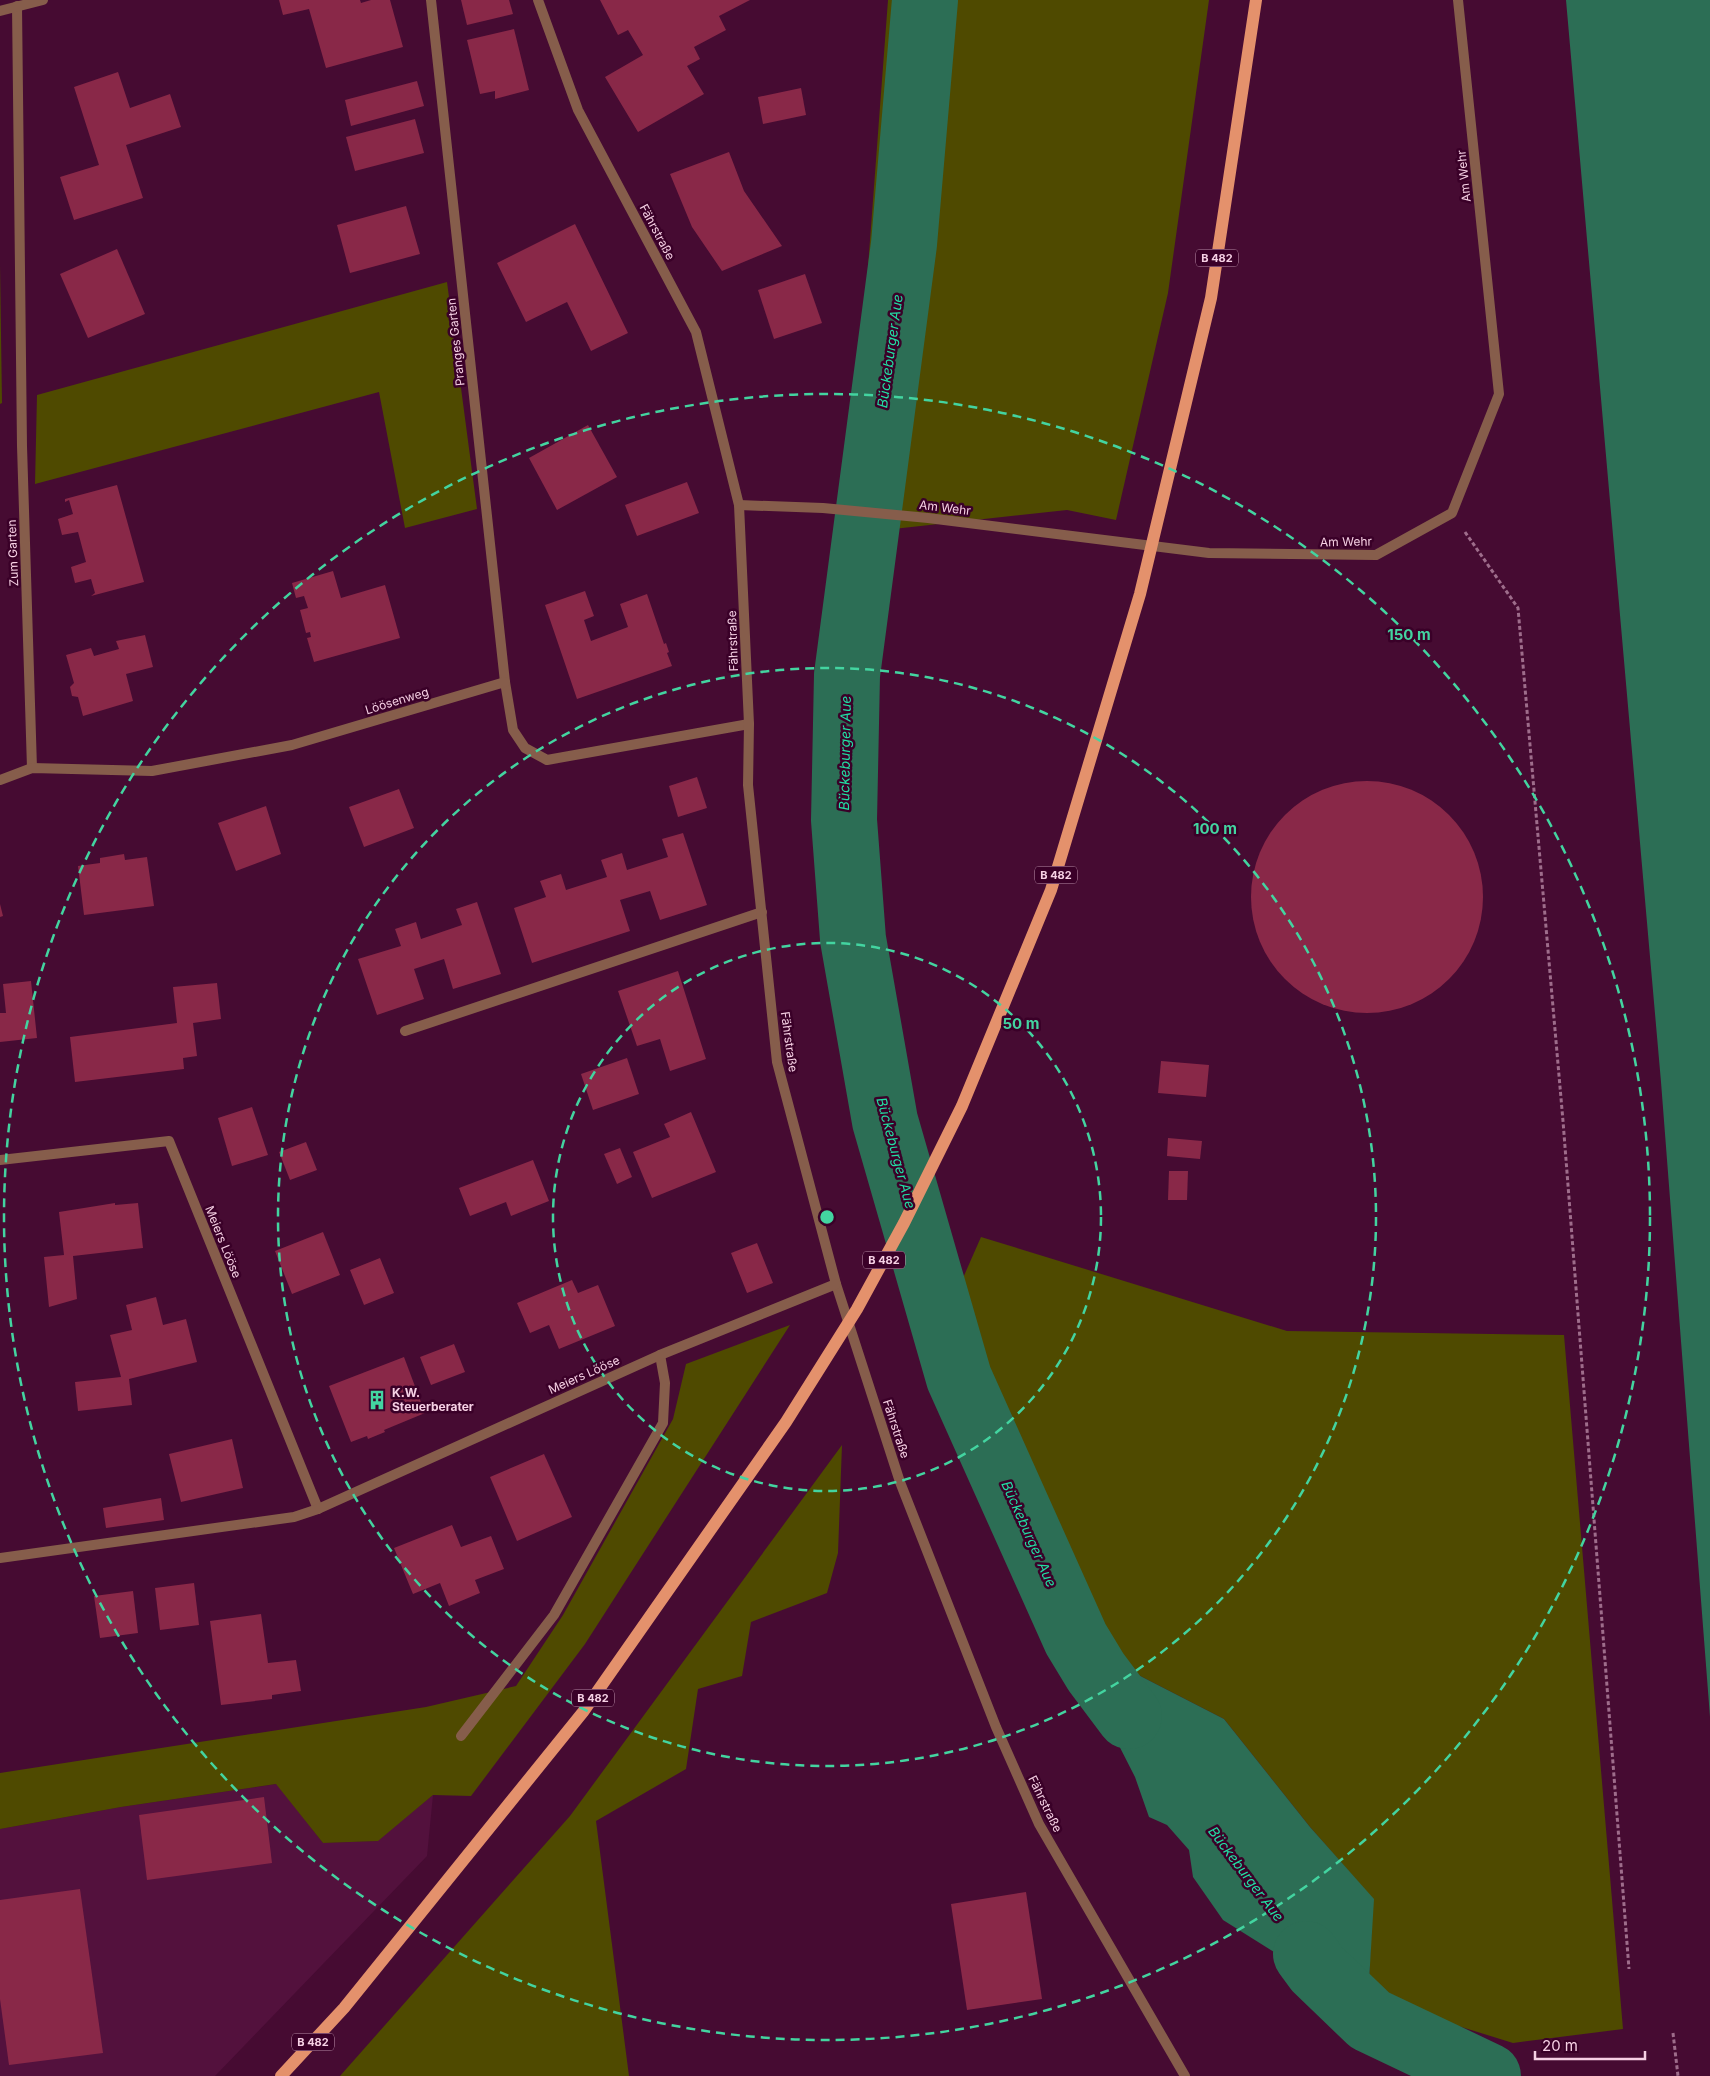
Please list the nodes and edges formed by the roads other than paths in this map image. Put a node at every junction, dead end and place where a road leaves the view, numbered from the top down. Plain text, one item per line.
1 (43, 0) edge
2 (431, 0) edge
3 (538, 0) edge
4 (1256, 0) edge
5 (1458, 0) edge
6 (17, 6) junction
7 (0, 11) edge
8 (739, 505) junction
9 (505, 682) junction
10 (749, 724) junction
11 (32, 768) junction
12 (0, 780) edge
13 (762, 912) junction
14 (405, 1030) dead end
15 (0, 1160) edge
16 (836, 1284) junction
17 (660, 1355) junction
18 (318, 1509) junction
19 (0, 1558) edge
20 (461, 1736) dead end
21 (282, 2076) edge
22 (1185, 2076) edge

1 - 6 street
2 - 9 street, Pranges Garten
3 - 8 street, Fährstraße
4 - 21 main road, B 482
5 - 8 street, Am Wehr
6 - 7 street
6 - 11 street, Zum Garten
8 - 10 street, Fährstraße
9 - 10 street
9 - 11 street, Löösenweg
10 - 13 street, Fährstraße
11 - 12 street, Löösenweg
13 - 14 street
13 - 16 street, Fährstraße
15 - 18 street, Meiers Lööse
16 - 17 street, Meiers Lööse
16 - 22 street, Fährstraße
17 - 18 street, Meiers Lööse
17 - 20 street
18 - 19 street, Meiers Lööse

